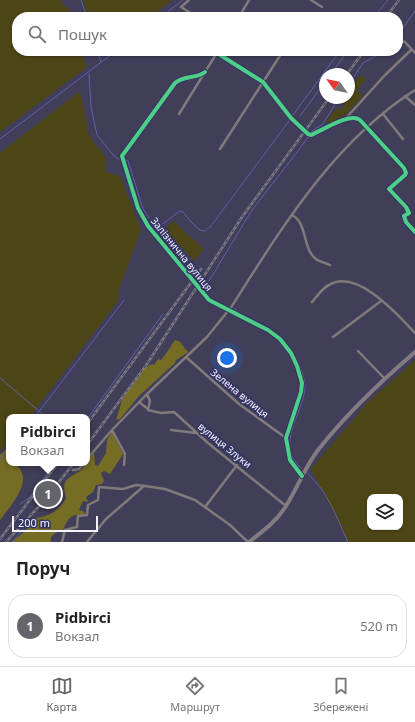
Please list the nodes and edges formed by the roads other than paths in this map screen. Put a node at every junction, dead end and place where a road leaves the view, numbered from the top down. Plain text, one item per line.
1 (189, 0) edge
2 (249, 0) edge
3 (311, 0) edge
4 (322, 7) dead end
5 (189, 12) edge
6 (242, 12) edge
7 (403, 41) edge
8 (411, 50) junction
9 (415, 53) edge
10 (215, 56) edge
11 (223, 56) edge
12 (280, 56) edge
13 (205, 72) junction
14 (263, 82) junction
15 (415, 90) edge
16 (406, 96) junction
17 (415, 105) edge
18 (178, 114) dead end
19 (383, 114) junction
20 (346, 118) junction
21 (367, 128) junction
22 (403, 139) dead end
23 (220, 149) dead end
24 (292, 215) junction
25 (415, 232) edge
26 (330, 265) dead end
27 (381, 301) junction
28 (312, 302) dead end
29 (229, 310) junction
30 (415, 333) edge
31 (333, 337) dead end
32 (358, 351) dead end
33 (415, 352) edge
34 (186, 357) junction
35 (384, 378) junction
36 (147, 394) junction
37 (139, 402) junction
38 (148, 410) junction
39 (112, 430) junction
40 (171, 430) dead end
41 (196, 433) junction
42 (286, 438) junction
43 (90, 456) edge
44 (124, 465) dead end
45 (236, 465) junction
46 (82, 466) edge
47 (73, 470) dead end
48 (302, 476) junction
49 (145, 486) junction
50 (286, 506) junction
51 (205, 507) junction
52 (62, 542) edge
53 (87, 542) edge
54 (249, 542) edge

1 - 5 street
2 - 6 street
3 - 4 street
7 - 8 street
8 - 9 street
8 - 20 street
10 - 13 street
11 - 14 street
12 - 14 street
13 - 18 street
13 - 29 street, Залізнична вулиця
14 - 20 street
14 - 23 street
15 - 16 street
16 - 17 street
16 - 19 street
19 - 21 street
19 - 22 street
20 - 21 street
21 - 24 street
21 - 25 street
24 - 26 street
24 - 29 street
27 - 28 street
27 - 30 street
27 - 31 street
29 - 34 street
29 - 42 street, Залізнична вулиця
32 - 35 street
33 - 35 main road
34 - 36 street
34 - 42 street, Зелена вулиця
35 - 48 main road
36 - 37 street
36 - 38 street
37 - 38 street
37 - 39 street
38 - 41 street, вулиця Злуки
39 - 43 street
39 - 44 street
40 - 41 street
41 - 45 street, вулиця Злуки
42 - 48 street, Залізнична вулиця
45 - 50 street, вулиця Злуки
45 - 51 street
46 - 47 street
48 - 50 main road
49 - 51 street
49 - 52 street
49 - 53 street
50 - 54 main road
51 - 54 street

